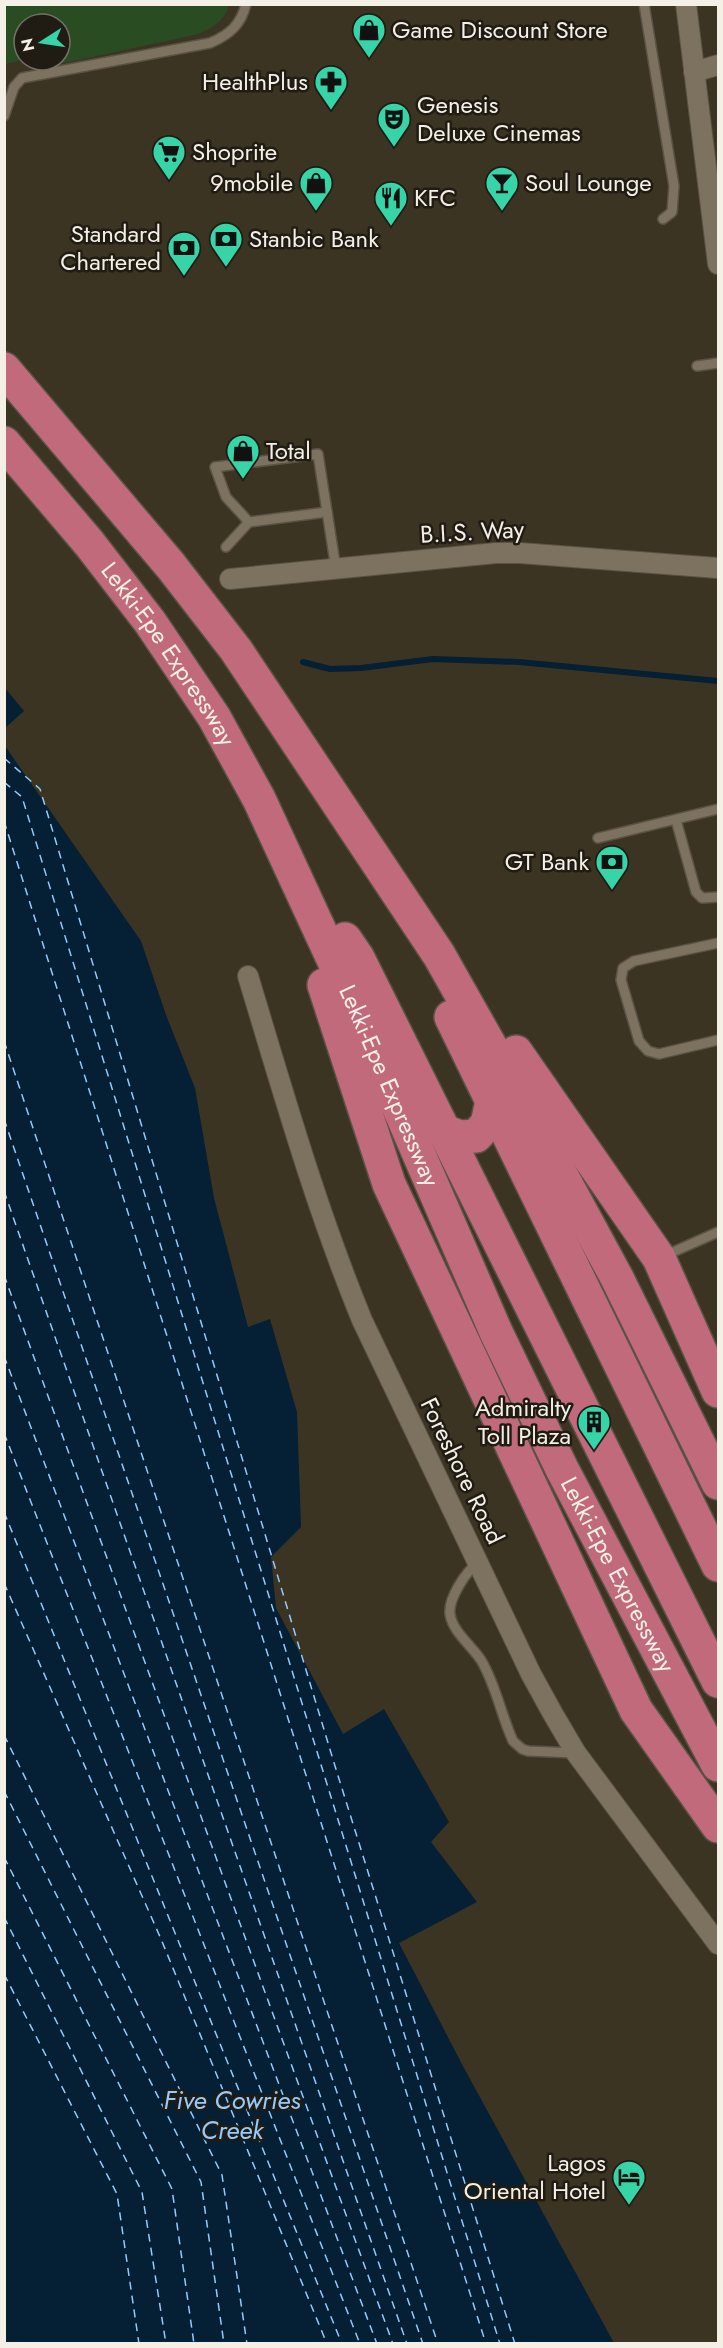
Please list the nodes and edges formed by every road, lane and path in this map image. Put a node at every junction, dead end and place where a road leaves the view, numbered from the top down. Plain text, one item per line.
1 (246, 4) edge
2 (644, 4) edge
3 (686, 4) edge
4 (718, 65) edge
5 (694, 72) junction
6 (4, 116) edge
7 (663, 219) dead end
8 (718, 264) edge
9 (718, 363) edge
10 (697, 366) dead end
11 (4, 369) edge
12 (4, 443) edge
13 (327, 512) junction
14 (249, 522) junction
15 (226, 547) dead end
16 (336, 568) junction
17 (718, 568) edge
18 (230, 579) dead end
19 (259, 799) junction
20 (718, 809) edge
21 (676, 820) junction
22 (598, 838) dead end
23 (366, 843) junction
24 (718, 897) edge
25 (718, 943) edge
26 (248, 976) dead end
27 (718, 1040) edge
28 (492, 1101) junction
29 (444, 1131) junction
30 (718, 1232) edge
31 (659, 1258) junction
32 (718, 1391) edge
33 (718, 1483) edge
34 (478, 1563) junction
35 (718, 1565) edge
36 (718, 1681) edge
37 (576, 1753) junction
38 (718, 1765) edge
39 (718, 1826) edge
40 (718, 1944) edge

1 - 6 lane
2 - 7 lane
3 - 5 street
4 - 5 street
5 - 8 street
9 - 10 lane
11 - 23 highway, Lekki-Epe Expressway
12 - 19 highway, Lekki-Epe Expressway
13 - 14 lane
13 - 14 lane
13 - 16 lane
14 - 15 lane
16 - 17 street, B.I.S. Way
16 - 18 street, B.I.S. Way
19 - 29 highway
19 - 38 highway, Lekki-Epe Expressway
19 - 39 highway
20 - 21 lane
21 - 22 lane
21 - 24 lane
23 - 28 highway
23 - 31 highway
23 - 33 highway, Lekki-Epe Expressway
25 - 27 lane
26 - 34 street, Foreshore Road
28 - 29 highway
28 - 35 highway
29 - 36 highway
30 - 31 lane
31 - 32 highway
34 - 37 street, Foreshore Road
34 - 37 lane
37 - 40 street, Foreshore Road

